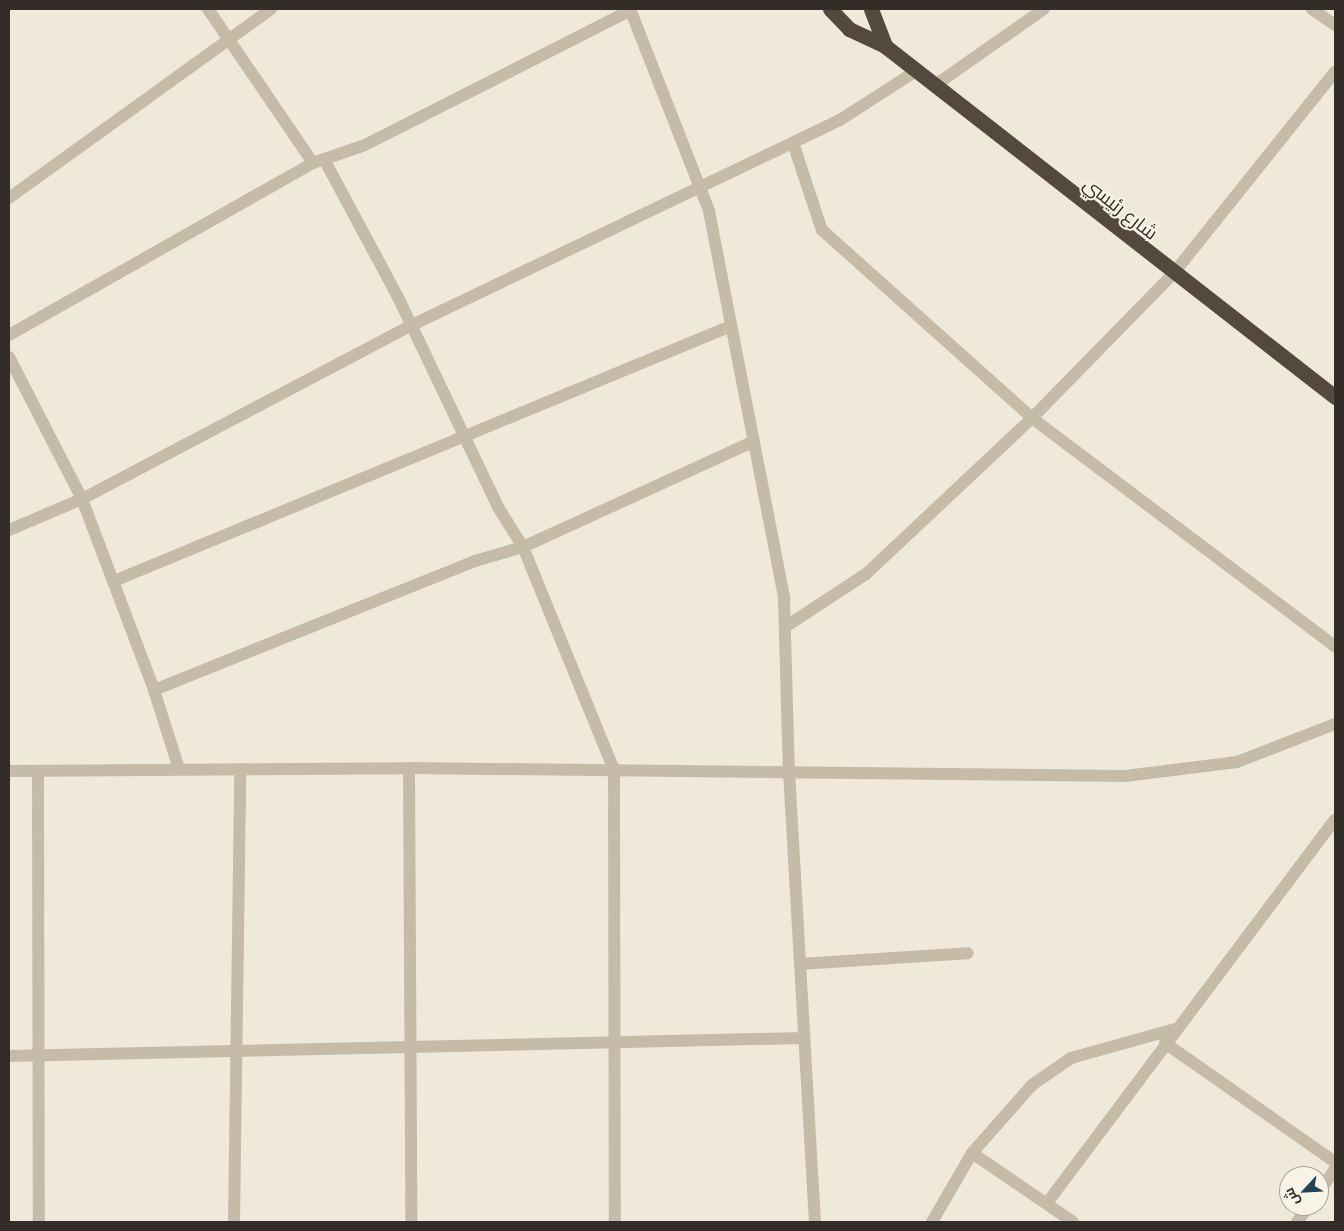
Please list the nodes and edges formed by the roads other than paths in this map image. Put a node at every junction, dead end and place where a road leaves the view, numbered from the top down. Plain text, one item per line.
1 (208, 9) edge
2 (271, 9) edge
3 (830, 9) edge
4 (871, 9) edge
5 (1044, 9) edge
6 (1312, 9) edge
7 (631, 10) edge
8 (1335, 26) edge
9 (230, 35) junction
10 (885, 46) junction
11 (916, 71) junction
12 (1335, 72) edge
13 (934, 86) junction
14 (793, 143) junction
15 (319, 162) junction
16 (700, 188) junction
17 (9, 198) edge
18 (1173, 274) junction
19 (412, 326) junction
20 (731, 326) junction
21 (9, 335) edge
22 (9, 357) edge
23 (1335, 396) edge
24 (1032, 418) junction
25 (464, 435) junction
26 (754, 441) junction
27 (82, 499) junction
28 (9, 530) edge
29 (523, 547) junction
30 (114, 581) junction
31 (785, 627) junction
32 (1335, 646) edge
33 (154, 690) junction
34 (1335, 724) edge
35 (409, 768) junction
36 (178, 769) junction
37 (240, 769) junction
38 (614, 770) junction
39 (9, 771) edge
40 (38, 771) junction
41 (789, 772) junction
42 (1335, 820) edge
43 (968, 953) dead end
44 (800, 964) junction
45 (1175, 1029) junction
46 (804, 1038) junction
47 (614, 1041) junction
48 (1165, 1043) junction
49 (410, 1045) junction
50 (236, 1048) junction
51 (9, 1056) edge
52 (41, 1056) junction
53 (972, 1153) junction
54 (1335, 1162) edge
55 (1047, 1203) junction
56 (39, 1222) edge
57 (234, 1222) edge
58 (411, 1222) edge
59 (615, 1222) edge
60 (815, 1222) edge
61 (932, 1222) edge
62 (1073, 1222) edge

1 - 9 street
2 - 9 street
3 - 10 highway, شارع رئيسي
4 - 10 highway
5 - 13 street
6 - 8 street
7 - 15 street
7 - 16 street
9 - 15 street
9 - 17 street
10 - 11 highway, شارع رئيسي
11 - 13 highway, شارع رئيسي
11 - 14 street
12 - 18 street
13 - 18 highway, شارع رئيسي
14 - 16 street
14 - 24 street
15 - 19 street
15 - 21 street
16 - 19 street
16 - 20 street
18 - 23 highway, شارع رئيسي
18 - 24 street
19 - 25 street
19 - 27 street
20 - 25 street
20 - 26 street
22 - 27 street
24 - 31 street
24 - 32 street
25 - 29 street
25 - 30 street
26 - 29 street
26 - 31 street
27 - 28 street
27 - 30 street
29 - 33 street
29 - 38 street
30 - 33 street
31 - 41 street
33 - 36 street
34 - 41 street
35 - 37 street
35 - 38 street
35 - 49 street
36 - 37 street
36 - 40 street
37 - 50 street
38 - 41 street
38 - 47 street
39 - 40 street
40 - 52 street
41 - 44 street
42 - 45 street
43 - 44 street
44 - 46 street
45 - 48 street
45 - 53 street
46 - 47 street
46 - 60 street
47 - 49 street
47 - 59 street
48 - 54 street
48 - 55 street
49 - 50 street
49 - 58 street
50 - 52 street
50 - 57 street
51 - 52 street
52 - 56 street
53 - 55 street
53 - 61 street
55 - 62 street

